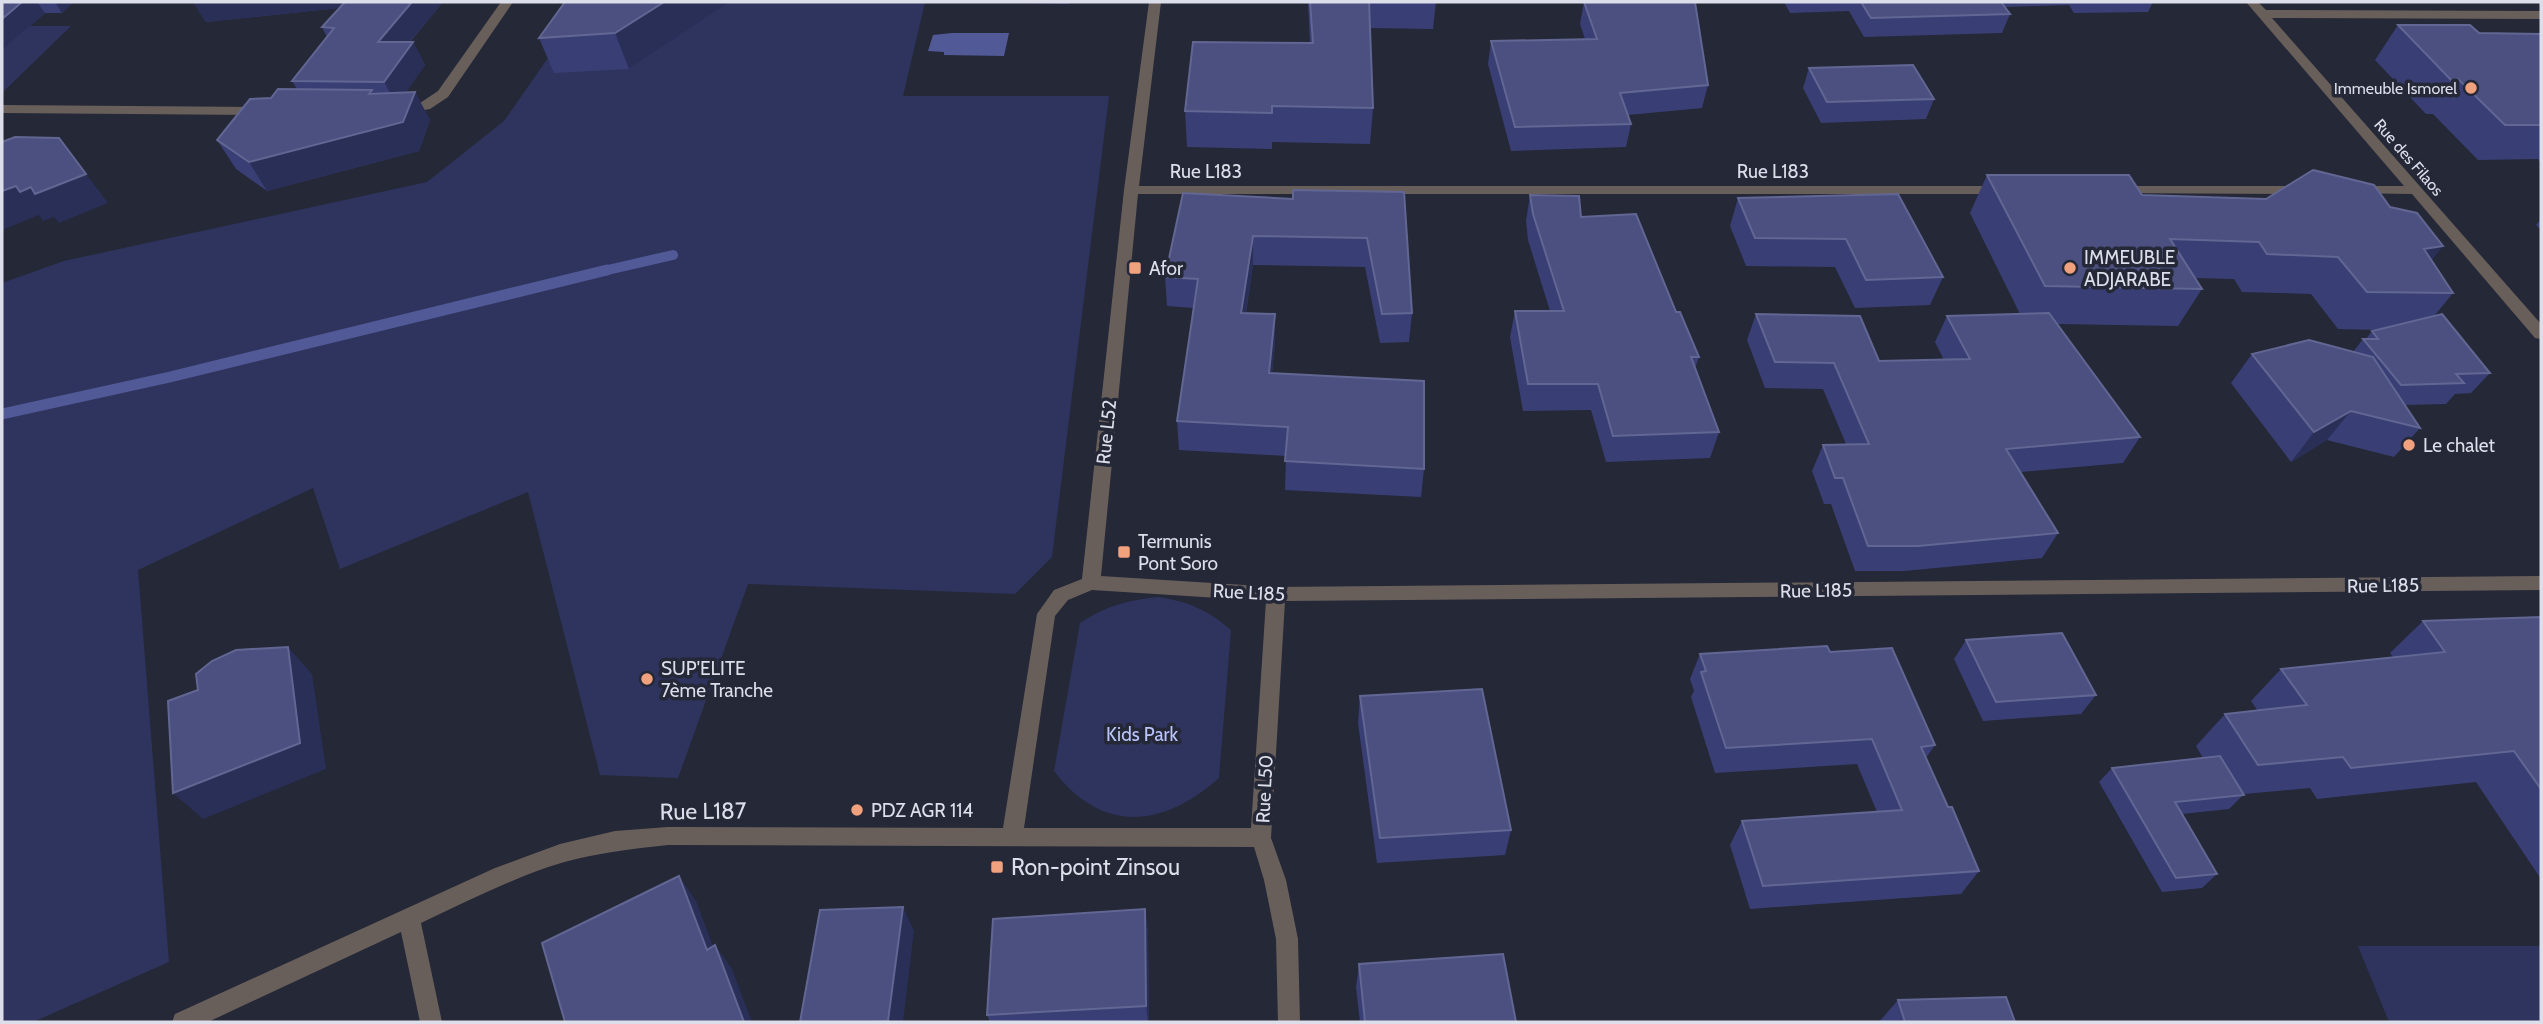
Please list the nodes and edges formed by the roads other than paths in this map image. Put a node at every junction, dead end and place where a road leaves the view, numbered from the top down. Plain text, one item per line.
1 (507, 2) edge
2 (1155, 2) edge
3 (2252, 2) edge
4 (2262, 13) junction
5 (2541, 15) edge
6 (2, 109) edge
7 (282, 111) edge
8 (387, 112) edge
9 (1131, 190) junction
10 (2024, 190) edge
11 (2108, 190) edge
12 (2317, 190) edge
13 (2345, 190) edge
14 (2415, 190) junction
15 (2541, 334) edge
16 (1091, 583) junction
17 (2541, 583) edge
18 (1276, 594) junction
19 (1012, 838) junction
20 (1261, 838) junction
21 (409, 920) junction
22 (183, 1022) edge
23 (431, 1022) edge
24 (1289, 1022) edge

1 - 8 street
2 - 9 street, Rue L52
3 - 4 street, Rue des Filaos
4 - 5 street
4 - 14 street, Rue des Filaos
6 - 7 street
9 - 10 street, Rue L183
9 - 16 street, Rue L52
11 - 12 street
13 - 14 street
14 - 15 street, Rue des Filaos
16 - 18 street, Rue L185
16 - 19 street
17 - 18 street, Rue L185
18 - 20 street, Rue L50
19 - 20 street, Rue L187
19 - 21 street, Rue L187
20 - 24 street, Rue L50
21 - 22 street, Rue L187
21 - 23 street

